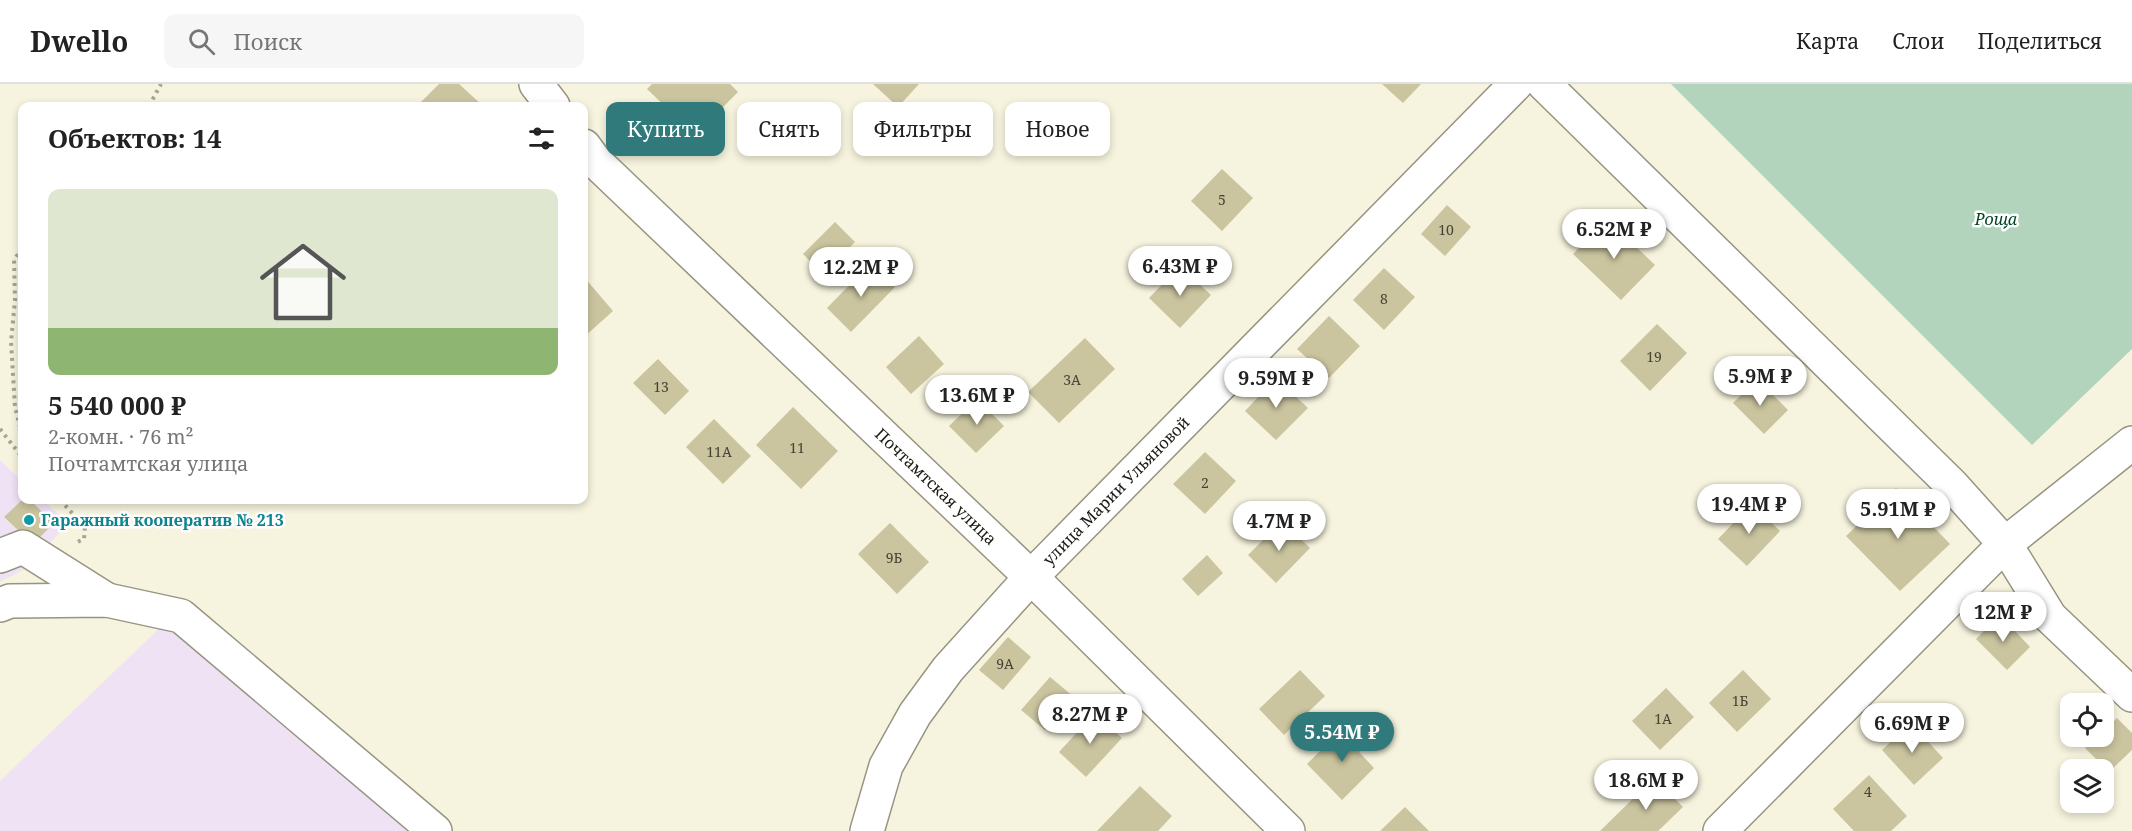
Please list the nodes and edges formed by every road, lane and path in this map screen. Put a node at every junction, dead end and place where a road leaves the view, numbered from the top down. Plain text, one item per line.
1 (161, 84) edge
2 (536, 84) edge
3 (1516, 84) edge
4 (1544, 84) edge
5 (151, 102) edge
6 (550, 102) edge
7 (588, 151) edge
8 (18, 254) edge
9 (18, 419) edge
10 (0, 429) edge
11 (2132, 443) edge
12 (18, 452) edge
13 (2005, 544) junction
14 (8, 548) edge
15 (1031, 578) junction
16 (107, 600) junction
17 (0, 606) edge
18 (2132, 695) edge
19 (435, 831) edge
20 (867, 831) edge
21 (1288, 831) edge
22 (1720, 831) edge

1 - 5 path
2 - 6 street
3 - 15 street, улица Марии Ульяновой
4 - 13 street
7 - 15 street, Почтамтская улица
8 - 9 path
10 - 12 path
11 - 13 street
13 - 18 street
13 - 22 street
14 - 16 street
15 - 20 street, улица Марии Ульяновой
15 - 21 street, Почтамтская улица
16 - 17 street
16 - 19 street

